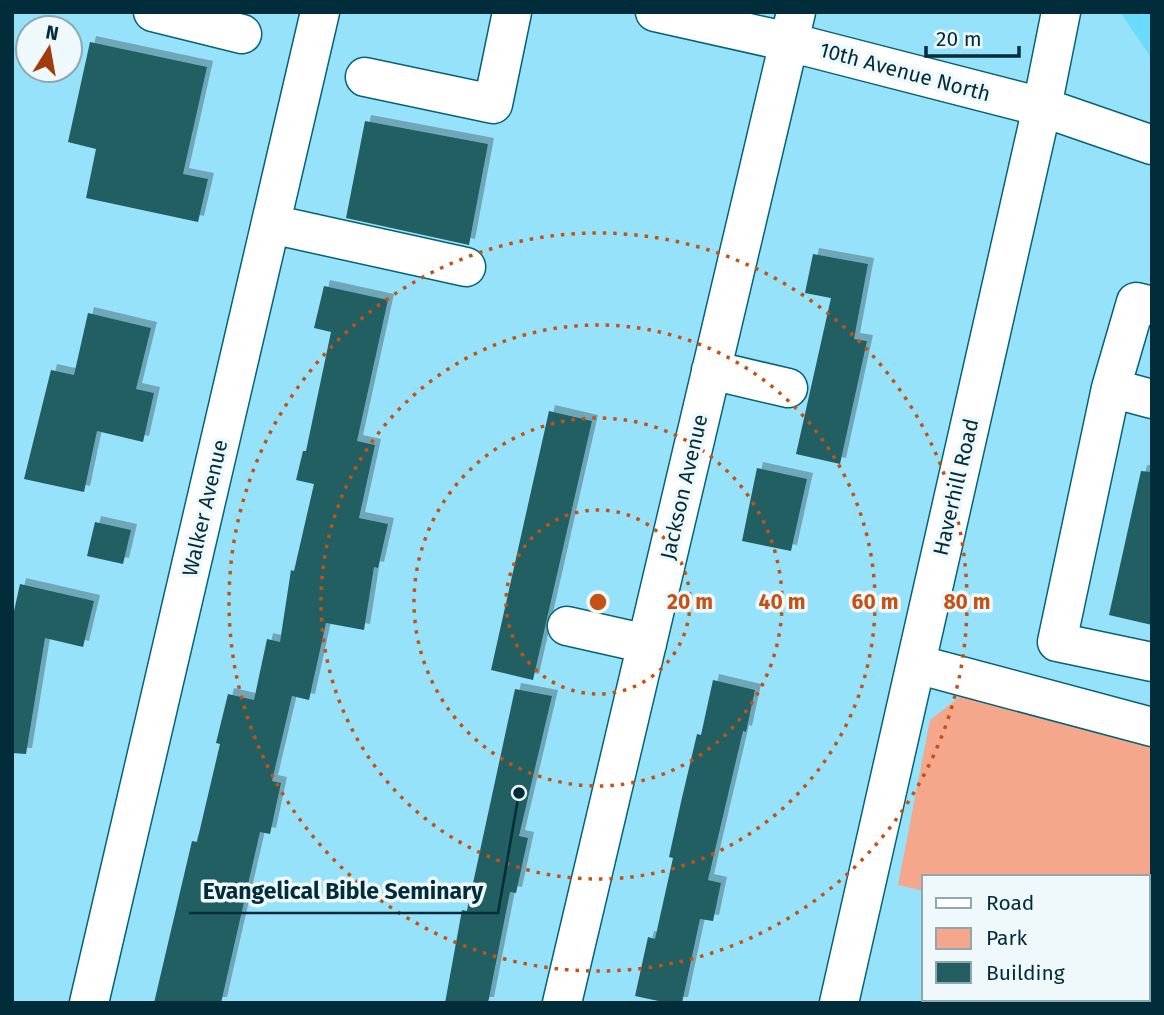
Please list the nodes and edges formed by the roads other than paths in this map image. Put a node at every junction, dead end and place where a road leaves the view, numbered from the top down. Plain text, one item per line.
1 (153, 12) edge
2 (320, 12) edge
3 (512, 12) edge
4 (655, 12) edge
5 (1061, 12) edge
6 (793, 27) edge
7 (242, 34) dead end
8 (365, 77) dead end
9 (1042, 107) junction
10 (1152, 145) edge
11 (271, 224) junction
12 (466, 267) dead end
13 (1152, 306) edge
14 (712, 370) junction
15 (788, 388) dead end
16 (1111, 388) junction
17 (1152, 398) edge
18 (567, 626) dead end
19 (1057, 642) junction
20 (647, 643) junction
21 (1152, 662) edge
22 (916, 664) junction
23 (1042, 698) junction
24 (1152, 727) edge
25 (89, 1003) edge
26 (562, 1003) edge
27 (839, 1003) edge

1 - 7 street
2 - 11 street, Walker Avenue
3 - 8 street
4 - 6 street, 10th Avenue North
5 - 9 street, Haverhill Road
6 - 9 street, 10th Avenue North
6 - 14 street, Jackson Avenue
9 - 10 street, 10th Avenue North
9 - 22 street, Haverhill Road
11 - 12 street
11 - 25 street, Walker Avenue
13 - 16 street
14 - 15 street
14 - 20 street, Jackson Avenue
16 - 17 street
16 - 19 street
18 - 20 street
19 - 21 street
19 - 23 street
20 - 26 street, Jackson Avenue
22 - 23 street
22 - 27 street, Haverhill Road
23 - 24 street

